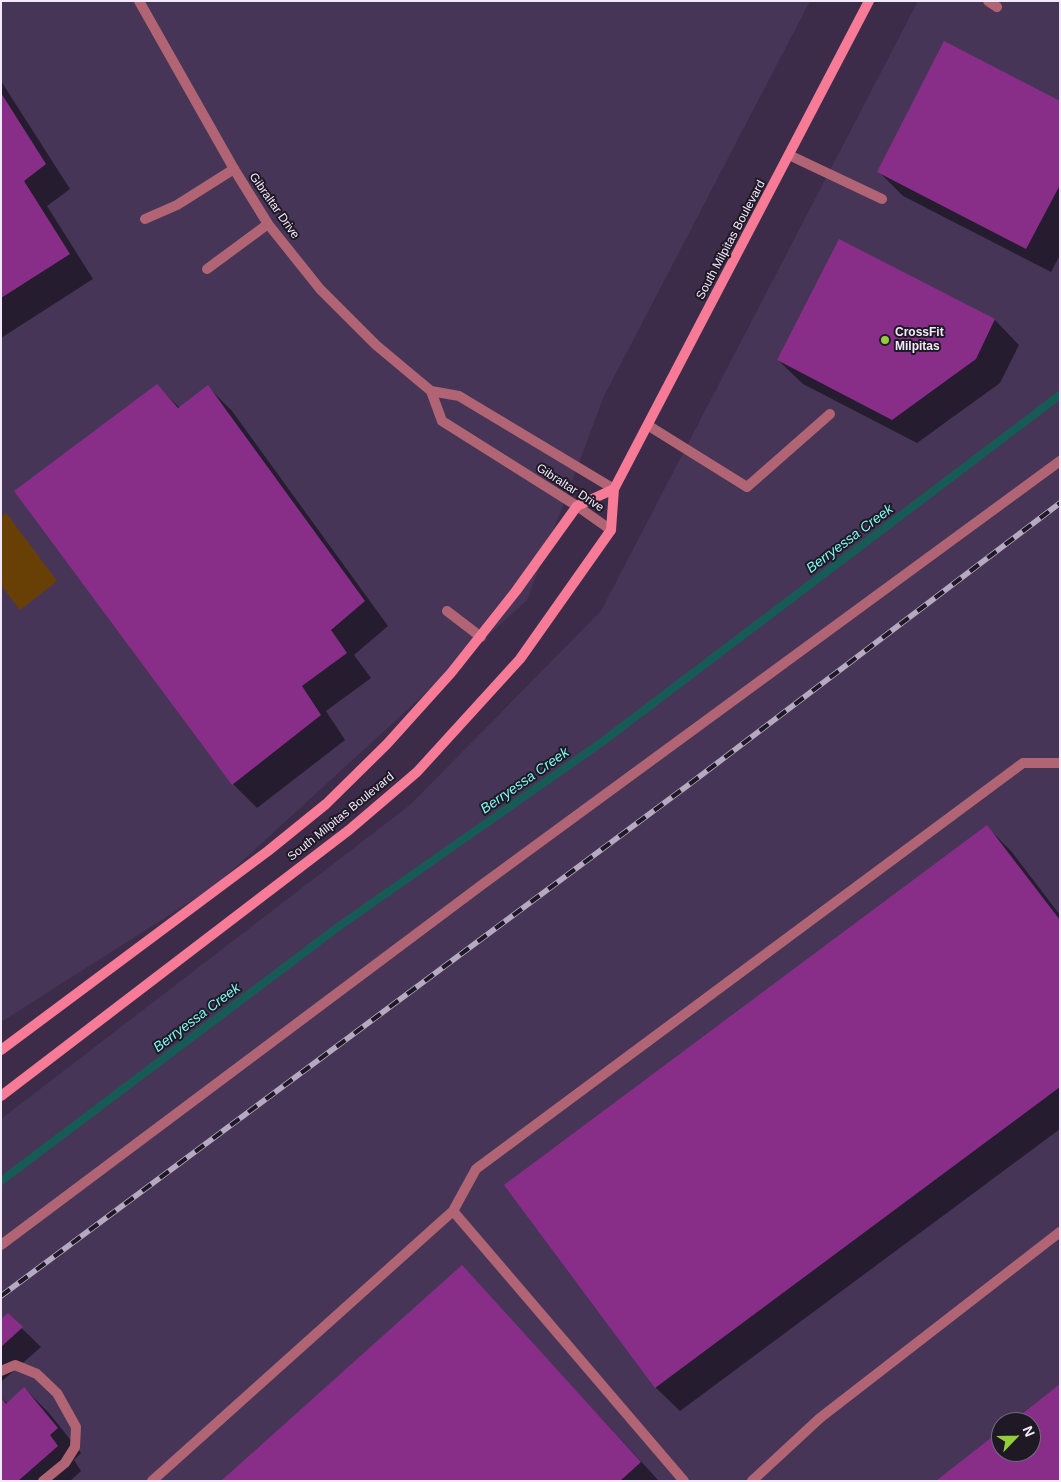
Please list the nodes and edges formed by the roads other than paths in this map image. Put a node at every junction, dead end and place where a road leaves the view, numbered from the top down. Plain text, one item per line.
1 (139, 1) edge
2 (869, 1) edge
3 (789, 155) junction
4 (234, 169) junction
5 (882, 199) dead end
6 (145, 219) dead end
7 (268, 224) junction
8 (208, 269) dead end
9 (430, 391) junction
10 (830, 414) dead end
11 (648, 426) junction
12 (1060, 461) edge
13 (614, 489) junction
14 (577, 506) junction
15 (611, 530) junction
16 (447, 611) dead end
17 (480, 637) junction
18 (1060, 763) edge
19 (1, 1050) edge
20 (1, 1096) edge
21 (453, 1211) junction
22 (1060, 1232) edge
23 (1, 1245) edge
24 (1, 1371) edge
25 (43, 1481) edge
26 (152, 1481) edge
27 (684, 1481) edge
28 (752, 1481) edge

1 - 4 street, Gibraltar Drive
2 - 3 main road, South Milpitas Boulevard
3 - 5 street
3 - 11 main road, South Milpitas Boulevard
4 - 6 street
4 - 7 street, Gibraltar Drive
7 - 8 street
7 - 9 street, Gibraltar Drive
9 - 13 street, Gibraltar Drive
9 - 14 street, Gibraltar Drive
10 - 11 street
11 - 13 main road, South Milpitas Boulevard
12 - 23 street
13 - 14 main road, South Milpitas Boulevard
13 - 15 main road, South Milpitas Boulevard
14 - 15 street, Gibraltar Drive
14 - 17 main road, South Milpitas Boulevard
15 - 20 main road, South Milpitas Boulevard
16 - 17 street
17 - 19 main road, South Milpitas Boulevard
18 - 21 street
21 - 26 street
21 - 27 street
22 - 28 street
24 - 25 street

